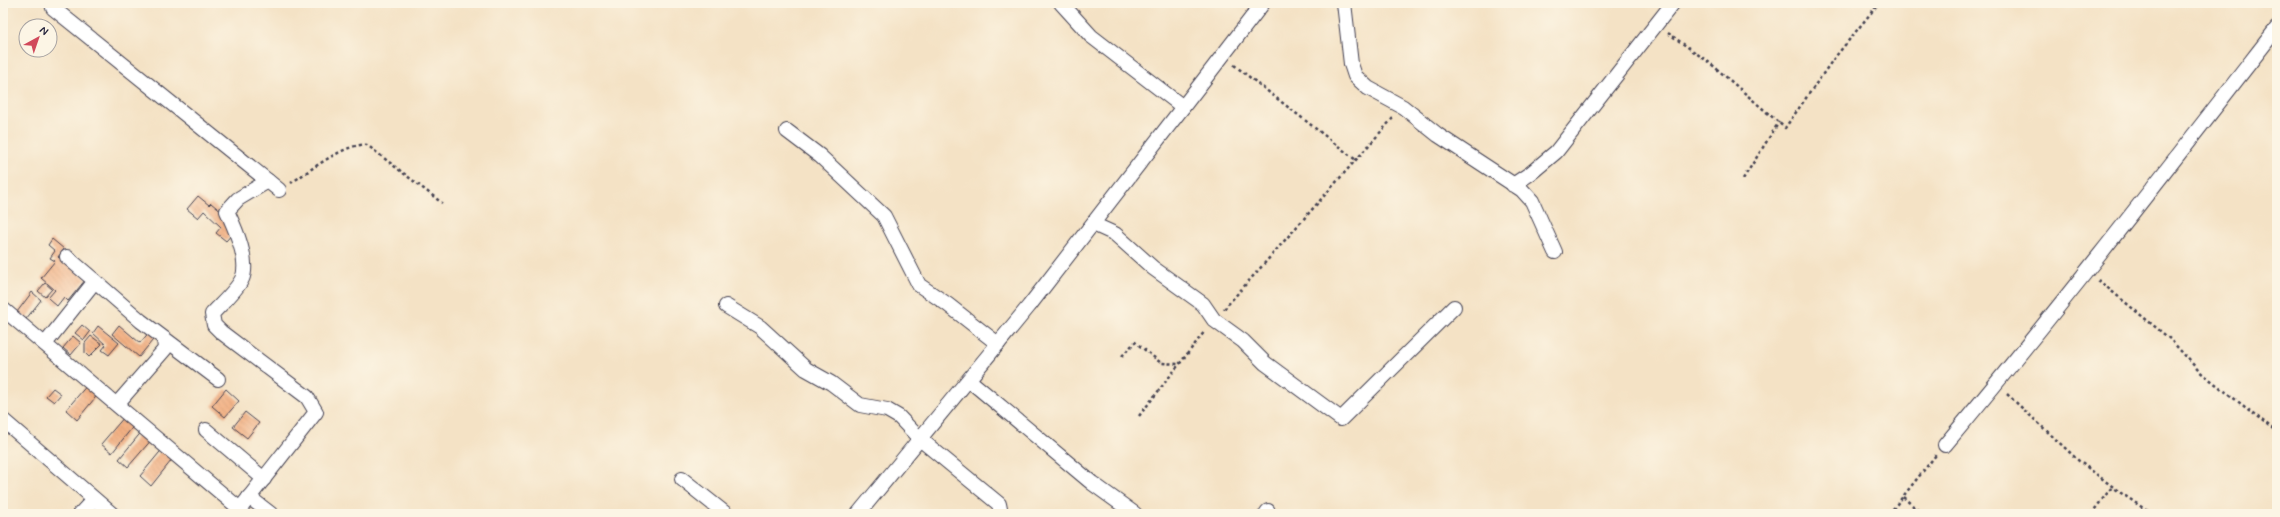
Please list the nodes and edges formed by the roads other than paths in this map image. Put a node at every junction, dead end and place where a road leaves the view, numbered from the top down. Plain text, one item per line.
1 (52, 3) edge
2 (1061, 3) edge
3 (1263, 3) edge
4 (1344, 3) edge
5 (1673, 3) edge
6 (2277, 28) edge
7 (1183, 108) junction
8 (787, 131) dead end
9 (1513, 185) junction
10 (1093, 224) junction
11 (1555, 252) dead end
12 (67, 257) dead end
13 (95, 281) junction
14 (726, 306) dead end
15 (1454, 307) dead end
16 (3, 309) edge
17 (164, 339) junction
18 (45, 344) junction
19 (998, 344) junction
20 (218, 379) dead end
21 (969, 380) junction
22 (117, 404) junction
23 (3, 420) edge
24 (206, 430) dead end
25 (920, 438) junction
26 (1945, 445) road end
27 (264, 479) junction
28 (682, 479) dead end
29 (249, 497) junction
30 (94, 499) junction
31 (710, 509) edge
32 (238, 512) edge
33 (80, 514) edge
34 (112, 514) edge
35 (271, 514) edge
36 (726, 514) edge
37 (858, 514) edge
38 (1001, 514) edge
39 (1135, 514) edge

1 - 27 street
2 - 7 street
3 - 7 street
4 - 9 street
5 - 9 street
6 - 26 street
7 - 10 street
8 - 19 street
9 - 11 street
10 - 15 street
10 - 19 street
12 - 13 street
13 - 17 street
13 - 18 street
14 - 25 street
16 - 18 street
17 - 20 street
17 - 22 street
18 - 22 street
19 - 21 street
21 - 25 street
21 - 39 street
22 - 32 street
23 - 30 street
24 - 27 street
25 - 37 street
25 - 38 street
27 - 29 street
28 - 31 street
29 - 32 street
29 - 35 street
30 - 33 street
30 - 34 street
31 - 36 street

